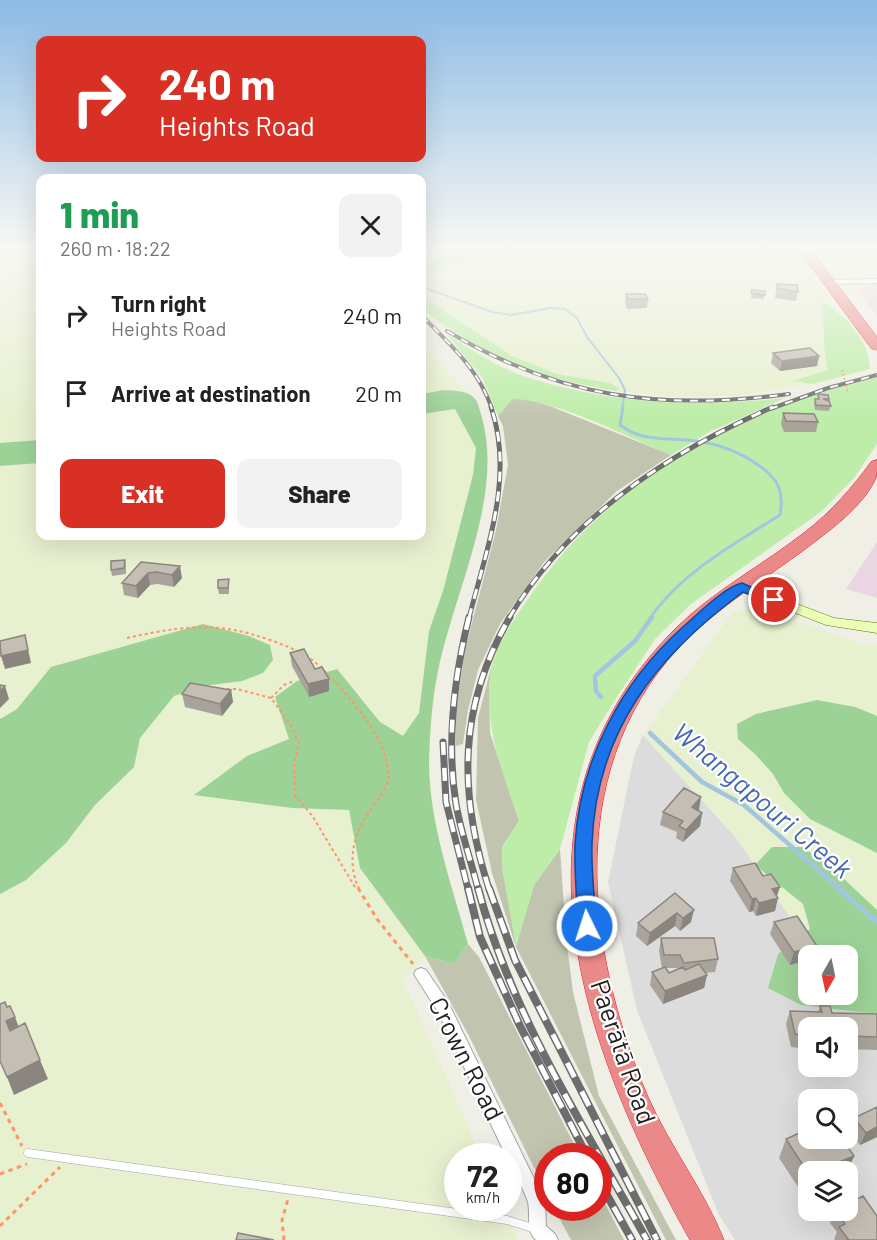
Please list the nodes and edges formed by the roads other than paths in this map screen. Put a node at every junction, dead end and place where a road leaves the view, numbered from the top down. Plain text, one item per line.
1 (847, 305) edge
2 (877, 346) edge
3 (877, 465) edge
4 (742, 587) junction
5 (877, 628) edge
6 (421, 974) road end
7 (28, 1153) road end
8 (543, 1235) edge
9 (708, 1240) edge

1 - 2 highway
3 - 4 highway, Paerātā Road
4 - 5 street
4 - 9 highway, Paerātā Road
6 - 8 street, Crown Road
7 - 8 lane

